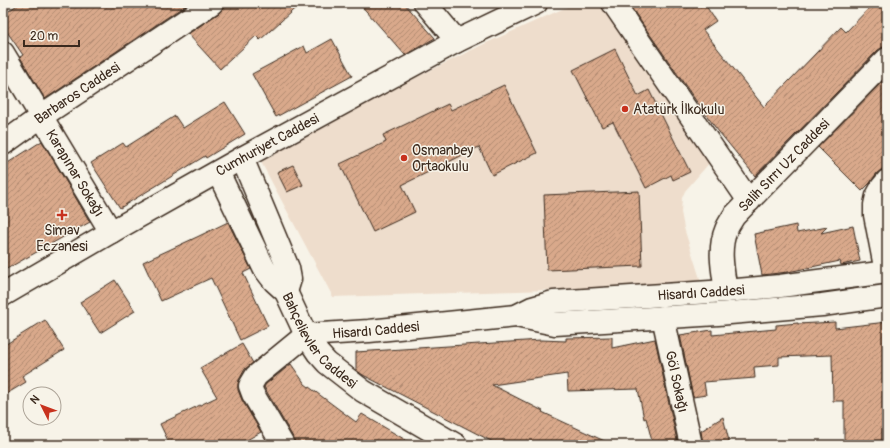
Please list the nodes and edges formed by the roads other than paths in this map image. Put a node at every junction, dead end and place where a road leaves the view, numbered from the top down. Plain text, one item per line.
1 (212, 3) edge
2 (425, 3) edge
3 (536, 3) edge
4 (613, 3) edge
5 (457, 40) junction
6 (3, 53) edge
7 (887, 59) edge
8 (42, 116) junction
9 (3, 144) edge
10 (242, 158) junction
11 (218, 172) junction
12 (887, 181) edge
13 (749, 201) junction
14 (111, 232) junction
15 (886, 272) edge
16 (726, 291) junction
17 (286, 292) junction
18 (3, 294) edge
19 (887, 296) edge
20 (516, 316) junction
21 (663, 317) junction
22 (306, 335) junction
23 (283, 445) edge
24 (456, 445) edge
25 (691, 445) edge

1 - 8 street, Barbaros Caddesi
2 - 5 street
3 - 5 street, Cumhuriyet Caddesi
4 - 13 street
5 - 10 street, Cumhuriyet Caddesi
6 - 8 street, Karapınar Sokağı
7 - 13 street, Salih Sırrı Uz Caddesi
8 - 9 street, Barbaros Caddesi
8 - 14 street, Karapınar Sokağı
10 - 11 street, Cumhuriyet Caddesi
10 - 17 street
11 - 14 street, Cumhuriyet Caddesi
11 - 17 street, Bahçelievler Caddesi
12 - 15 street
13 - 16 street, Salih Sırrı Uz Caddesi
14 - 18 street, Cumhuriyet Caddesi
15 - 16 street, Hisardı Caddesi
16 - 20 street, Hisardı Caddesi
17 - 22 street, Bahçelievler Caddesi
19 - 21 street, Hisardı Caddesi
20 - 21 street, Hisardı Caddesi
20 - 22 street, Hisardı Caddesi
21 - 25 street, Göl Sokağı
22 - 23 street
22 - 24 street, Bahçelievler Caddesi

